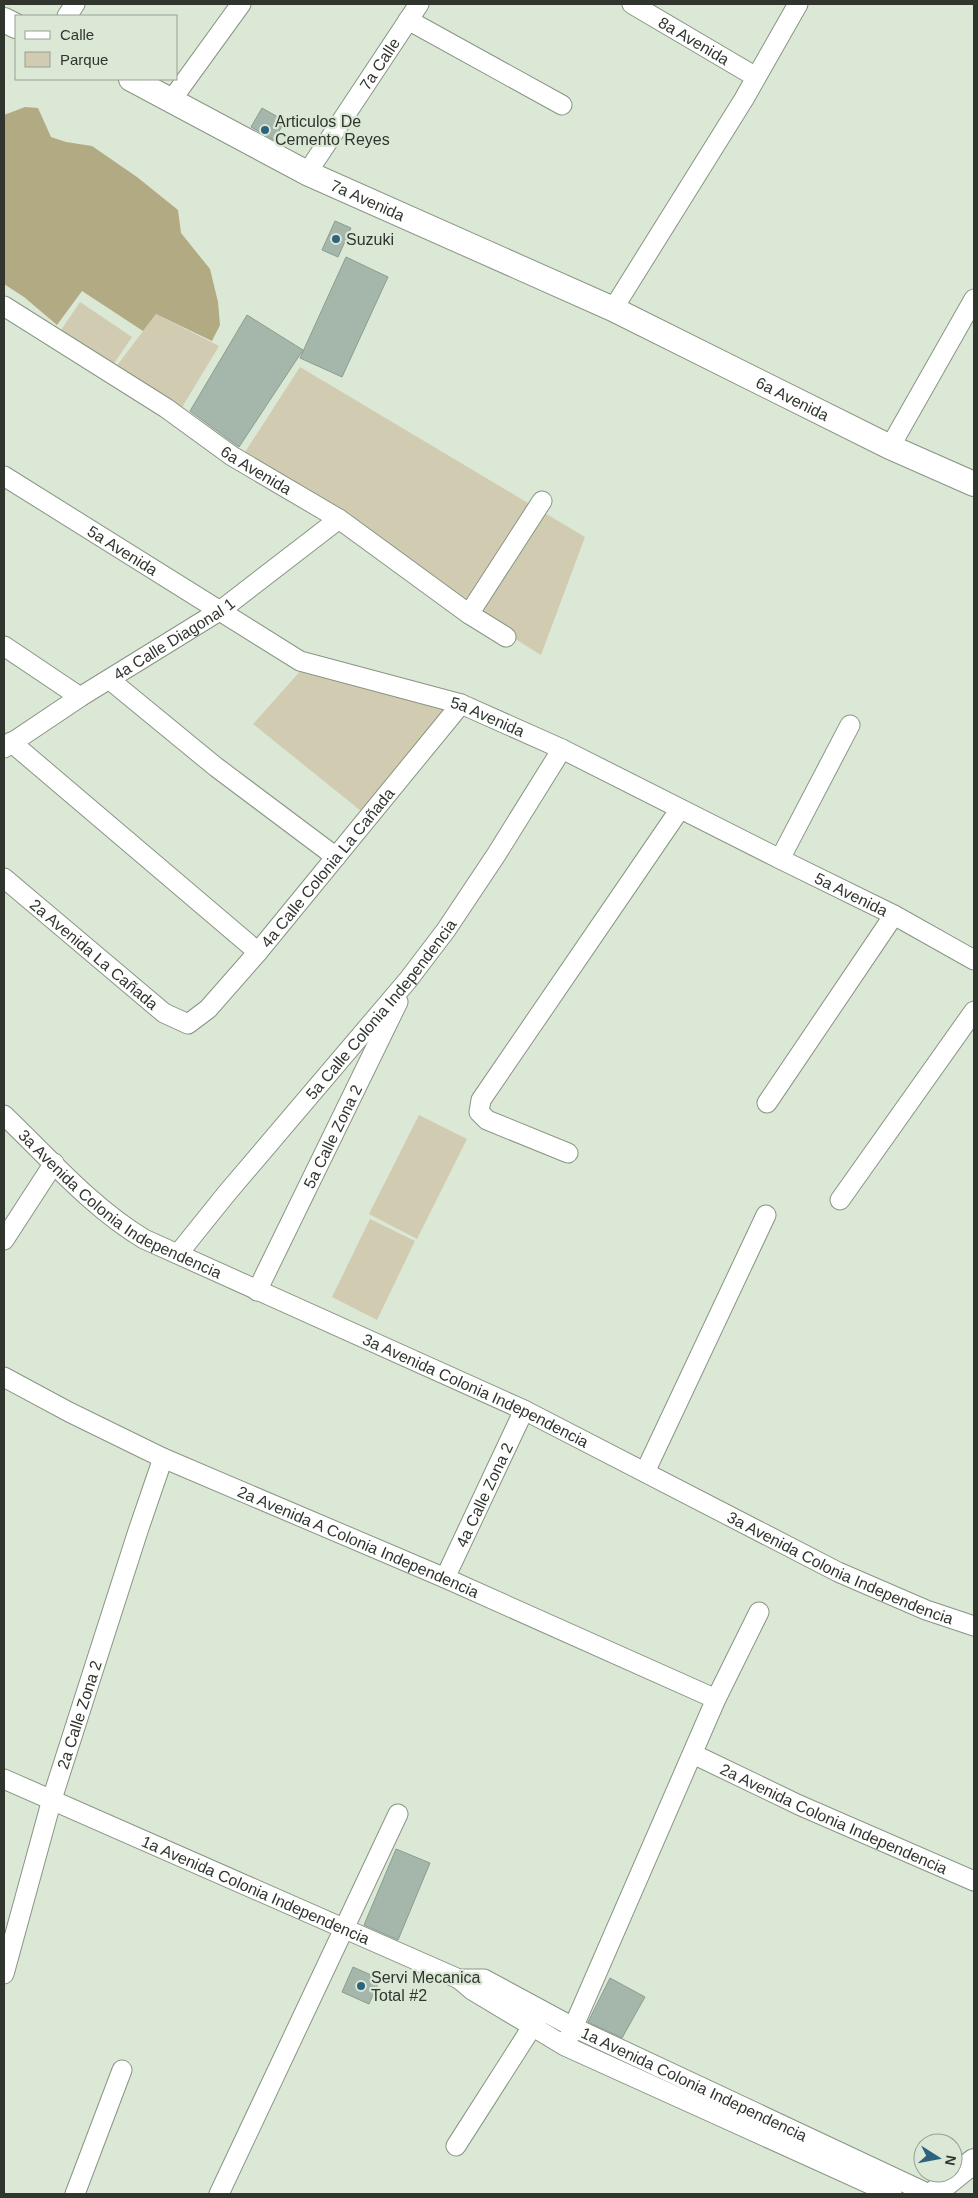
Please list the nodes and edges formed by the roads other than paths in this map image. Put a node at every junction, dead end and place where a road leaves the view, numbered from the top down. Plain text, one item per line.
1 (75, 4) edge
2 (242, 4) edge
3 (419, 4) edge
4 (632, 4) edge
5 (798, 4) edge
6 (68, 15) edge
7 (408, 20) junction
8 (756, 77) junction
9 (132, 80) edge
10 (170, 102) junction
11 (562, 105) dead end
12 (307, 174) junction
13 (974, 299) edge
14 (4, 306) edge
15 (613, 309) junction
16 (890, 447) junction
17 (4, 476) edge
18 (974, 484) edge
19 (542, 501) dead end
20 (339, 519) junction
21 (221, 610) junction
22 (469, 614) junction
23 (506, 637) dead end
24 (4, 646) edge
25 (110, 680) junction
26 (80, 697) junction
27 (461, 704) junction
28 (850, 725) dead end
29 (7, 745) edge
30 (562, 748) junction
31 (680, 808) junction
32 (336, 857) junction
33 (780, 860) junction
34 (4, 878) edge
35 (894, 915) junction
36 (258, 952) junction
37 (974, 960) edge
38 (408, 980) junction
39 (974, 1011) edge
40 (188, 1024) joint
41 (767, 1103) dead end
42 (4, 1115) edge
43 (568, 1153) dead end
44 (54, 1162) junction
45 (840, 1200) dead end
46 (766, 1216) dead end
47 (4, 1240) edge
48 (178, 1254) junction
49 (257, 1291) junction
50 (4, 1377) edge
51 (524, 1410) junction
52 (163, 1458) junction
53 (645, 1472) junction
54 (445, 1578) junction
55 (759, 1612) dead end
56 (974, 1626) edge
57 (716, 1699) junction
58 (694, 1754) junction
59 (4, 1779) edge
60 (52, 1799) junction
61 (398, 1814) dead end
62 (974, 1881) edge
63 (346, 1929) junction
64 (4, 1974) edge
65 (537, 2019) junction
66 (573, 2027) junction
67 (565, 2046) junction
68 (122, 2070) dead end
69 (456, 2146) dead end
70 (974, 2161) edge
71 (75, 2194) edge
72 (218, 2194) edge
73 (892, 2194) edge
74 (931, 2194) edge

1 - 6 street
2 - 10 street
3 - 7 street, 7a Calle
4 - 8 street, 8a Avenida
5 - 8 street
7 - 11 street
7 - 12 street, 7a Calle
8 - 15 street
9 - 10 street, 7a Avenida
10 - 12 street, 7a Avenida
12 - 15 street, 7a Avenida
13 - 16 street
14 - 20 street, 6a Avenida
15 - 16 street, 6a Avenida
16 - 18 street, 6a Avenida
17 - 21 street, 5a Avenida
19 - 22 street
20 - 21 street, 4a Calle Diagonal 1
20 - 22 street, 6a Avenida
21 - 25 street, 4a Calle Diagonal 1
21 - 27 street, 5a Avenida
22 - 23 street, 6a Avenida
24 - 26 street
25 - 26 street, 4a Calle Diagonal 1
25 - 32 street
26 - 29 street, 4a Calle Diagonal 1
27 - 30 street, 5a Avenida
27 - 32 street, 4a Calle Colonia La Cañada
28 - 33 street
29 - 36 street
30 - 31 street, 5a Avenida
30 - 38 street, 5a Calle Colonia Independencia
31 - 33 street, 5a Avenida
31 - 43 street
32 - 36 street, 4a Calle Colonia La Cañada
33 - 35 street, 5a Avenida
34 - 40 street, 2a Avenida La Cañada
35 - 37 street, 5a Avenida
35 - 41 street
36 - 40 street, 4a Calle Colonia La Cañada
38 - 48 street, 5a Calle Colonia Independencia
38 - 49 street, 5a Calle Zona 2
39 - 45 street
42 - 44 street, 3a Avenida Colonia Independencia
44 - 47 street
44 - 48 street, 3a Avenida Colonia Independencia
46 - 53 street
48 - 49 street, 3a Avenida Colonia Independencia
49 - 51 street, 3a Avenida Colonia Independencia
50 - 52 street, 2a Avenida A Colonia Independencia
51 - 53 street, 3a Avenida Colonia Independencia
51 - 54 street, 4a Calle Zona 2
52 - 54 street, 2a Avenida A Colonia Independencia
52 - 60 street, 2a Calle Zona 2
53 - 56 street, 3a Avenida Colonia Independencia
54 - 57 street, 2a Avenida A Colonia Independencia
55 - 57 street
57 - 58 street
58 - 62 street, 2a Avenida Colonia Independencia
58 - 66 street
59 - 60 street, 1a Avenida Colonia Independencia
60 - 63 street, 1a Avenida Colonia Independencia
60 - 64 street, 2a Calle Zona 2
61 - 63 street
63 - 65 street, 1a Avenida Colonia Independencia
63 - 72 street
65 - 66 street, 1a Avenida Colonia Independencia
65 - 67 street, 1a Avenida Colonia Independencia
65 - 69 street
66 - 67 street
66 - 74 street, 1a Avenida Colonia Independencia
67 - 73 street, 1a Avenida Colonia Independencia
68 - 71 street
70 - 74 street

